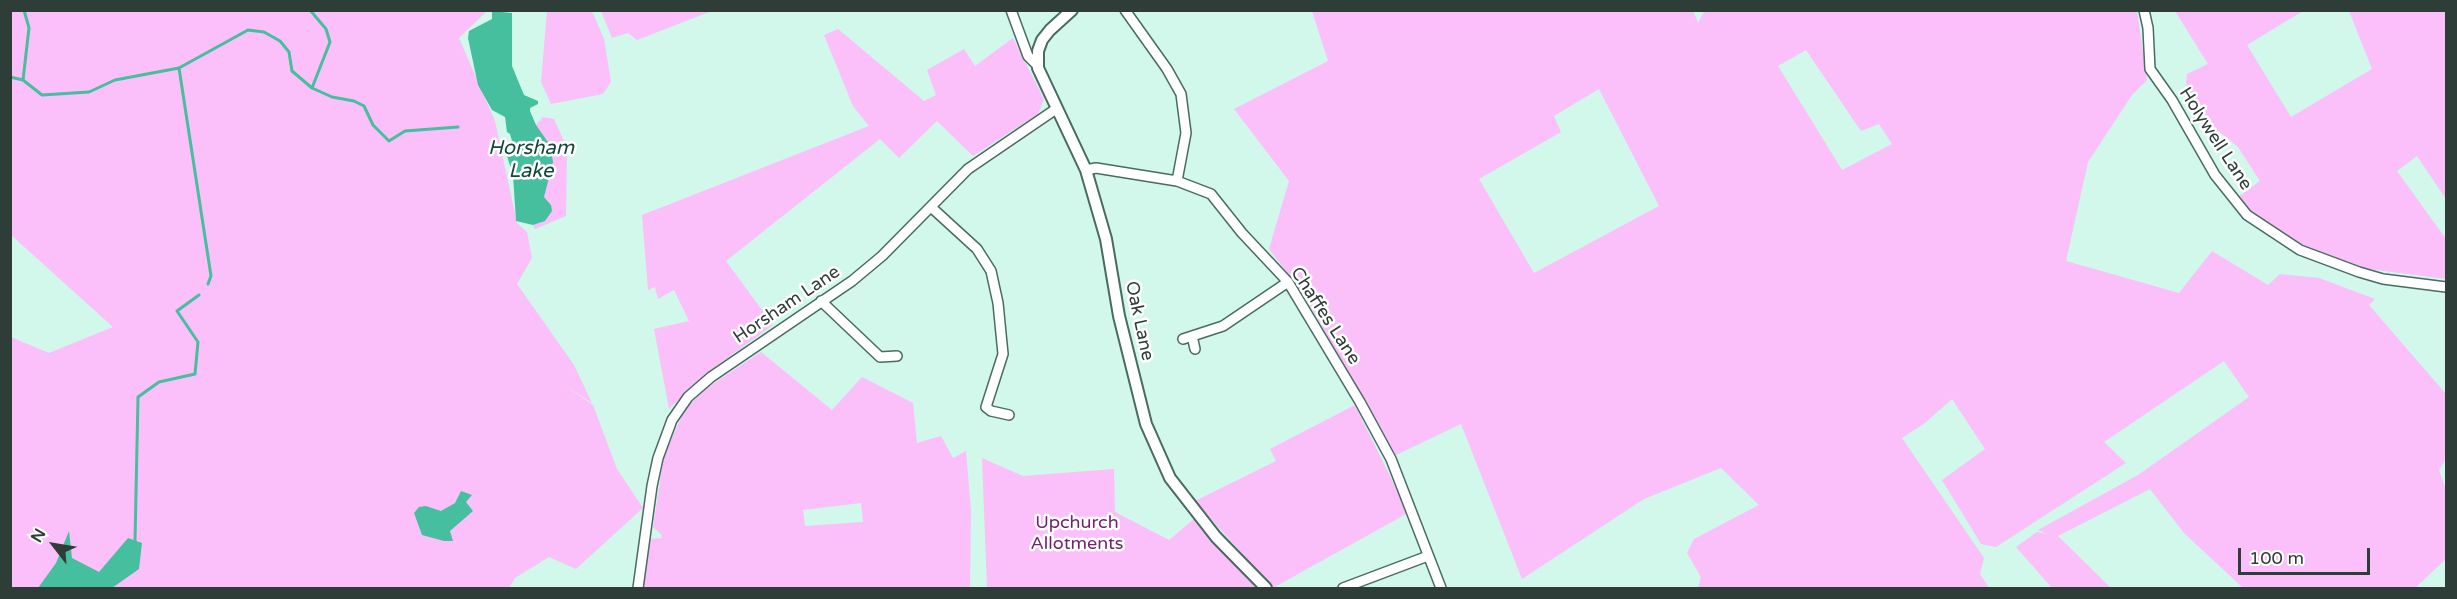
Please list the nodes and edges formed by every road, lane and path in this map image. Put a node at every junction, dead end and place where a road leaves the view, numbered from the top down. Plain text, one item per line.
1 (1011, 10) edge
2 (1072, 10) edge
3 (1125, 10) edge
4 (2144, 10) edge
5 (1024, 39) junction
6 (1039, 45) junction
7 (1038, 66) junction
8 (1056, 109) junction
9 (1086, 170) junction
10 (1177, 180) junction
11 (931, 207) junction
12 (1288, 282) junction
13 (2446, 287) edge
14 (821, 301) junction
15 (1195, 349) dead end
16 (897, 356) dead end
17 (1009, 415) dead end
18 (1428, 556) junction
19 (1363, 585) edge
20 (638, 588) edge
21 (1266, 588) edge
22 (1343, 588) edge
23 (1441, 588) edge

1 - 5 street
2 - 6 street, Oak Lane
3 - 10 street
4 - 13 street, Holywell Lane
5 - 6 street
5 - 7 street
6 - 7 street, Oak Lane
7 - 8 street, Oak Lane
8 - 9 street, Oak Lane
8 - 11 street, Horsham Lane
9 - 10 street, Chaffes Lane
9 - 21 street, Oak Lane
10 - 12 street, Chaffes Lane
11 - 14 street, Horsham Lane
11 - 17 street
12 - 15 street
12 - 18 street, Chaffes Lane
14 - 16 street
14 - 20 street, Horsham Lane
18 - 19 street
18 - 23 street, Chaffes Lane
19 - 22 street

